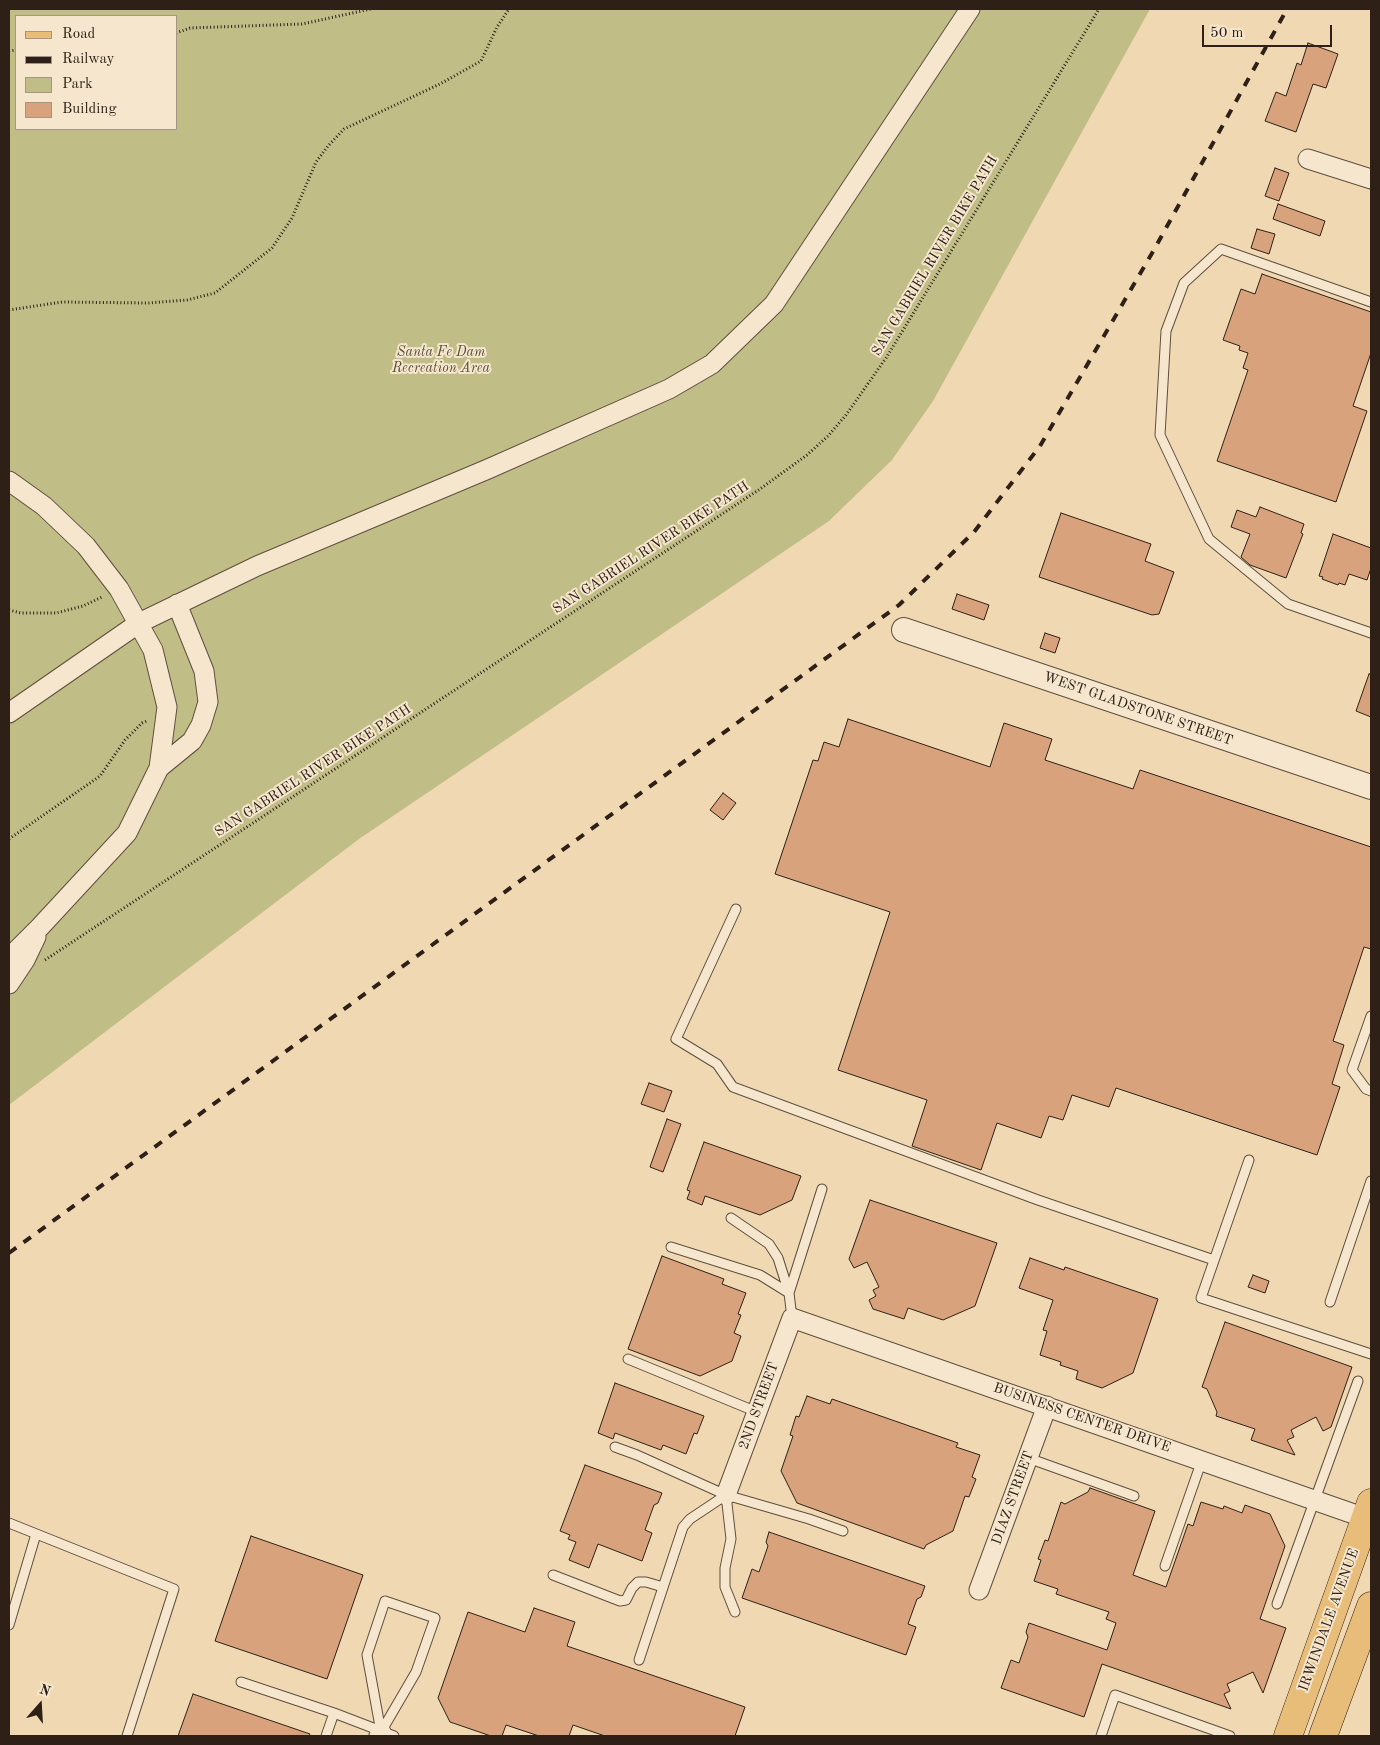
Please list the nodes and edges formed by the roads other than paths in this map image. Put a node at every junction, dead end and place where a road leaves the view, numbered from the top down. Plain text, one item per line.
1 (970, 9) edge
2 (1308, 159) dead end
3 (1371, 179) edge
4 (1371, 302) edge
5 (9, 480) edge
6 (177, 604) junction
7 (139, 623) junction
8 (904, 630) dead end
9 (1371, 633) edge
10 (9, 713) edge
11 (159, 768) junction
12 (1371, 788) edge
13 (736, 909) dead end
14 (40, 927) junction
15 (9, 958) edge
16 (9, 984) edge
17 (1371, 1016) edge
18 (1371, 1091) edge
19 (1249, 1160) dead end
20 (1371, 1181) edge
21 (822, 1189) dead end
22 (731, 1218) dead end
23 (670, 1247) dead end
24 (1214, 1260) junction
25 (789, 1293) junction
26 (1330, 1302) dead end
27 (792, 1318) junction
28 (1371, 1354) edge
29 (628, 1359) dead end
30 (1358, 1381) dead end
31 (1047, 1406) junction
32 (757, 1412) junction
33 (615, 1447) dead end
34 (1028, 1458) junction
35 (1202, 1460) junction
36 (726, 1495) junction
37 (1134, 1496) dead end
38 (1315, 1500) junction
39 (1369, 1514) edge
40 (9, 1523) edge
41 (843, 1531) dead end
42 (36, 1534) junction
43 (1165, 1566) dead end
44 (553, 1575) dead end
45 (663, 1587) junction
46 (979, 1590) dead end
47 (1278, 1604) dead end
48 (1371, 1606) edge
49 (736, 1612) dead end
50 (9, 1625) edge
51 (639, 1660) dead end
52 (241, 1682) dead end
53 (334, 1713) junction
54 (385, 1735) edge
55 (128, 1736) edge
56 (326, 1736) edge
57 (1101, 1736) edge
58 (1230, 1736) edge
59 (1288, 1736) edge
60 (1323, 1736) edge

1 - 6 street
2 - 3 street
4 - 9 lane
5 - 7 street
6 - 7 street
6 - 11 street
7 - 10 street
7 - 11 street
8 - 12 street, WEST GLADSTONE STREET
11 - 14 street
13 - 24 lane
14 - 15 street
14 - 16 street
17 - 18 lane
19 - 24 lane
20 - 26 lane
21 - 25 lane
22 - 25 lane
23 - 25 lane
24 - 28 lane
25 - 27 lane
27 - 31 street, BUSINESS CENTER DRIVE
27 - 32 street, 2ND STREET
29 - 32 lane
30 - 38 lane
31 - 34 street, DIAZ STREET
31 - 35 street, BUSINESS CENTER DRIVE
32 - 36 street, 2ND STREET
33 - 36 lane
34 - 37 lane
34 - 46 street, DIAZ STREET
35 - 38 street, BUSINESS CENTER DRIVE
35 - 43 lane
36 - 41 lane
36 - 45 lane
36 - 49 lane
38 - 39 street, BUSINESS CENTER DRIVE
38 - 47 lane
39 - 59 main road, IRWINDALE AVENUE
40 - 42 lane
42 - 50 lane
42 - 55 lane
44 - 45 lane
45 - 51 lane
48 - 60 main road
52 - 53 lane
53 - 54 lane
53 - 56 lane
54 - 54 lane
57 - 58 lane

